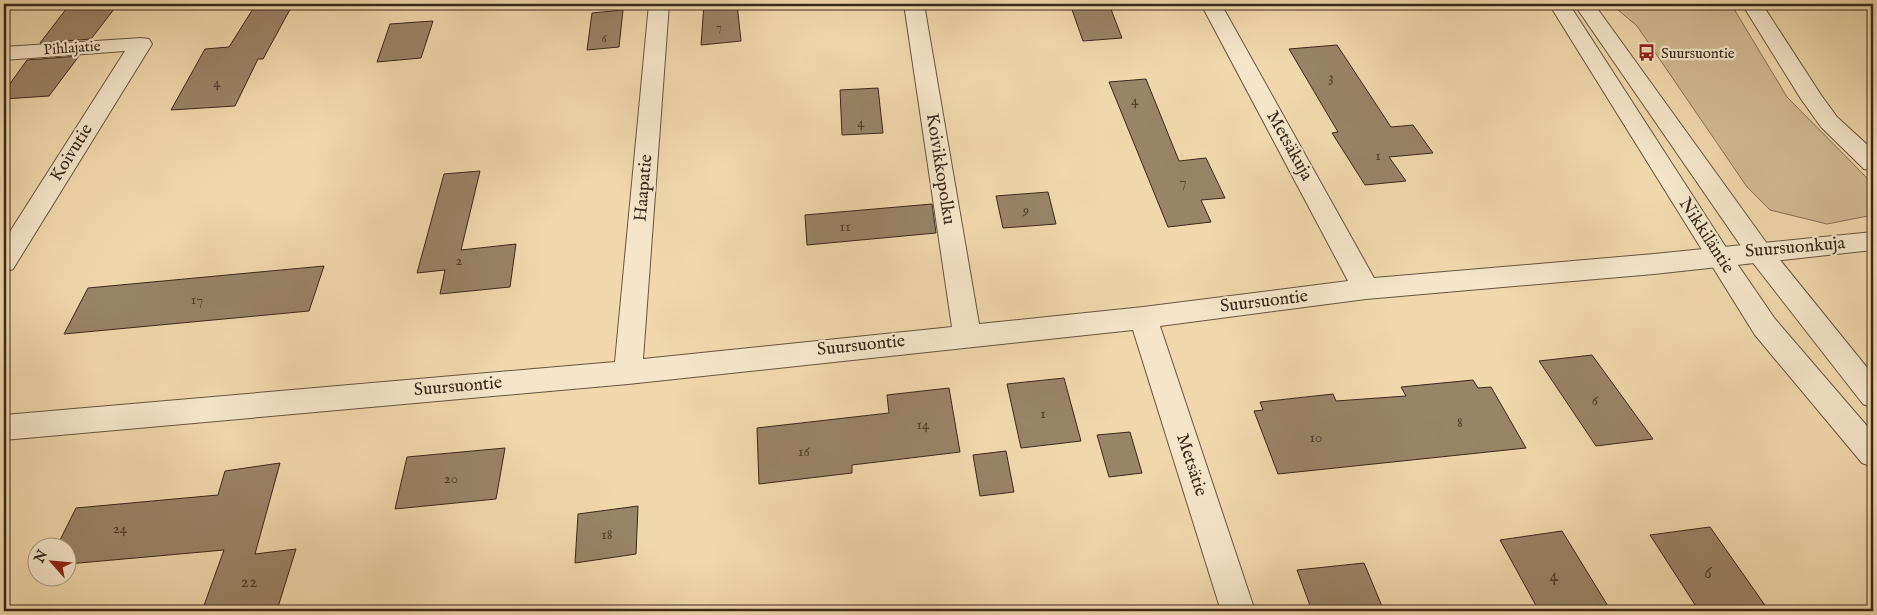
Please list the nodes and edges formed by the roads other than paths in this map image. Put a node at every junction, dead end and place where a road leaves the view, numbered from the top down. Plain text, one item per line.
1 (659, 4) edge
2 (914, 4) edge
3 (1211, 4) edge
4 (1559, 4) edge
5 (1584, 4) edge
6 (1752, 4) edge
7 (141, 44) joint
8 (4, 53) edge
9 (1873, 163) edge
10 (1873, 241) edge
11 (1759, 252) junction
12 (1718, 256) junction
13 (4, 262) edge
14 (1366, 290) junction
15 (1143, 318) junction
16 (967, 335) junction
17 (628, 372) junction
18 (1873, 396) edge
19 (4, 428) edge
20 (1873, 454) edge
21 (1238, 611) edge

1 - 17 street, Haapatie
2 - 16 street, Koivikkopolku
3 - 14 street, Metsäkuja
4 - 12 street, Nikkiläntie
5 - 11 street, Nikkiläntie
6 - 9 street
7 - 8 street, Pihlajatie
7 - 13 street, Koivutie
10 - 11 street, Suursuonkuja
11 - 12 street, Suursuonkuja
11 - 18 street, Nikkiläntie
12 - 14 street, Suursuontie
12 - 20 street, Nikkiläntie
14 - 15 street, Suursuontie
15 - 16 street, Suursuontie
15 - 21 street, Metsätie
16 - 17 street, Suursuontie
17 - 19 street, Suursuontie

